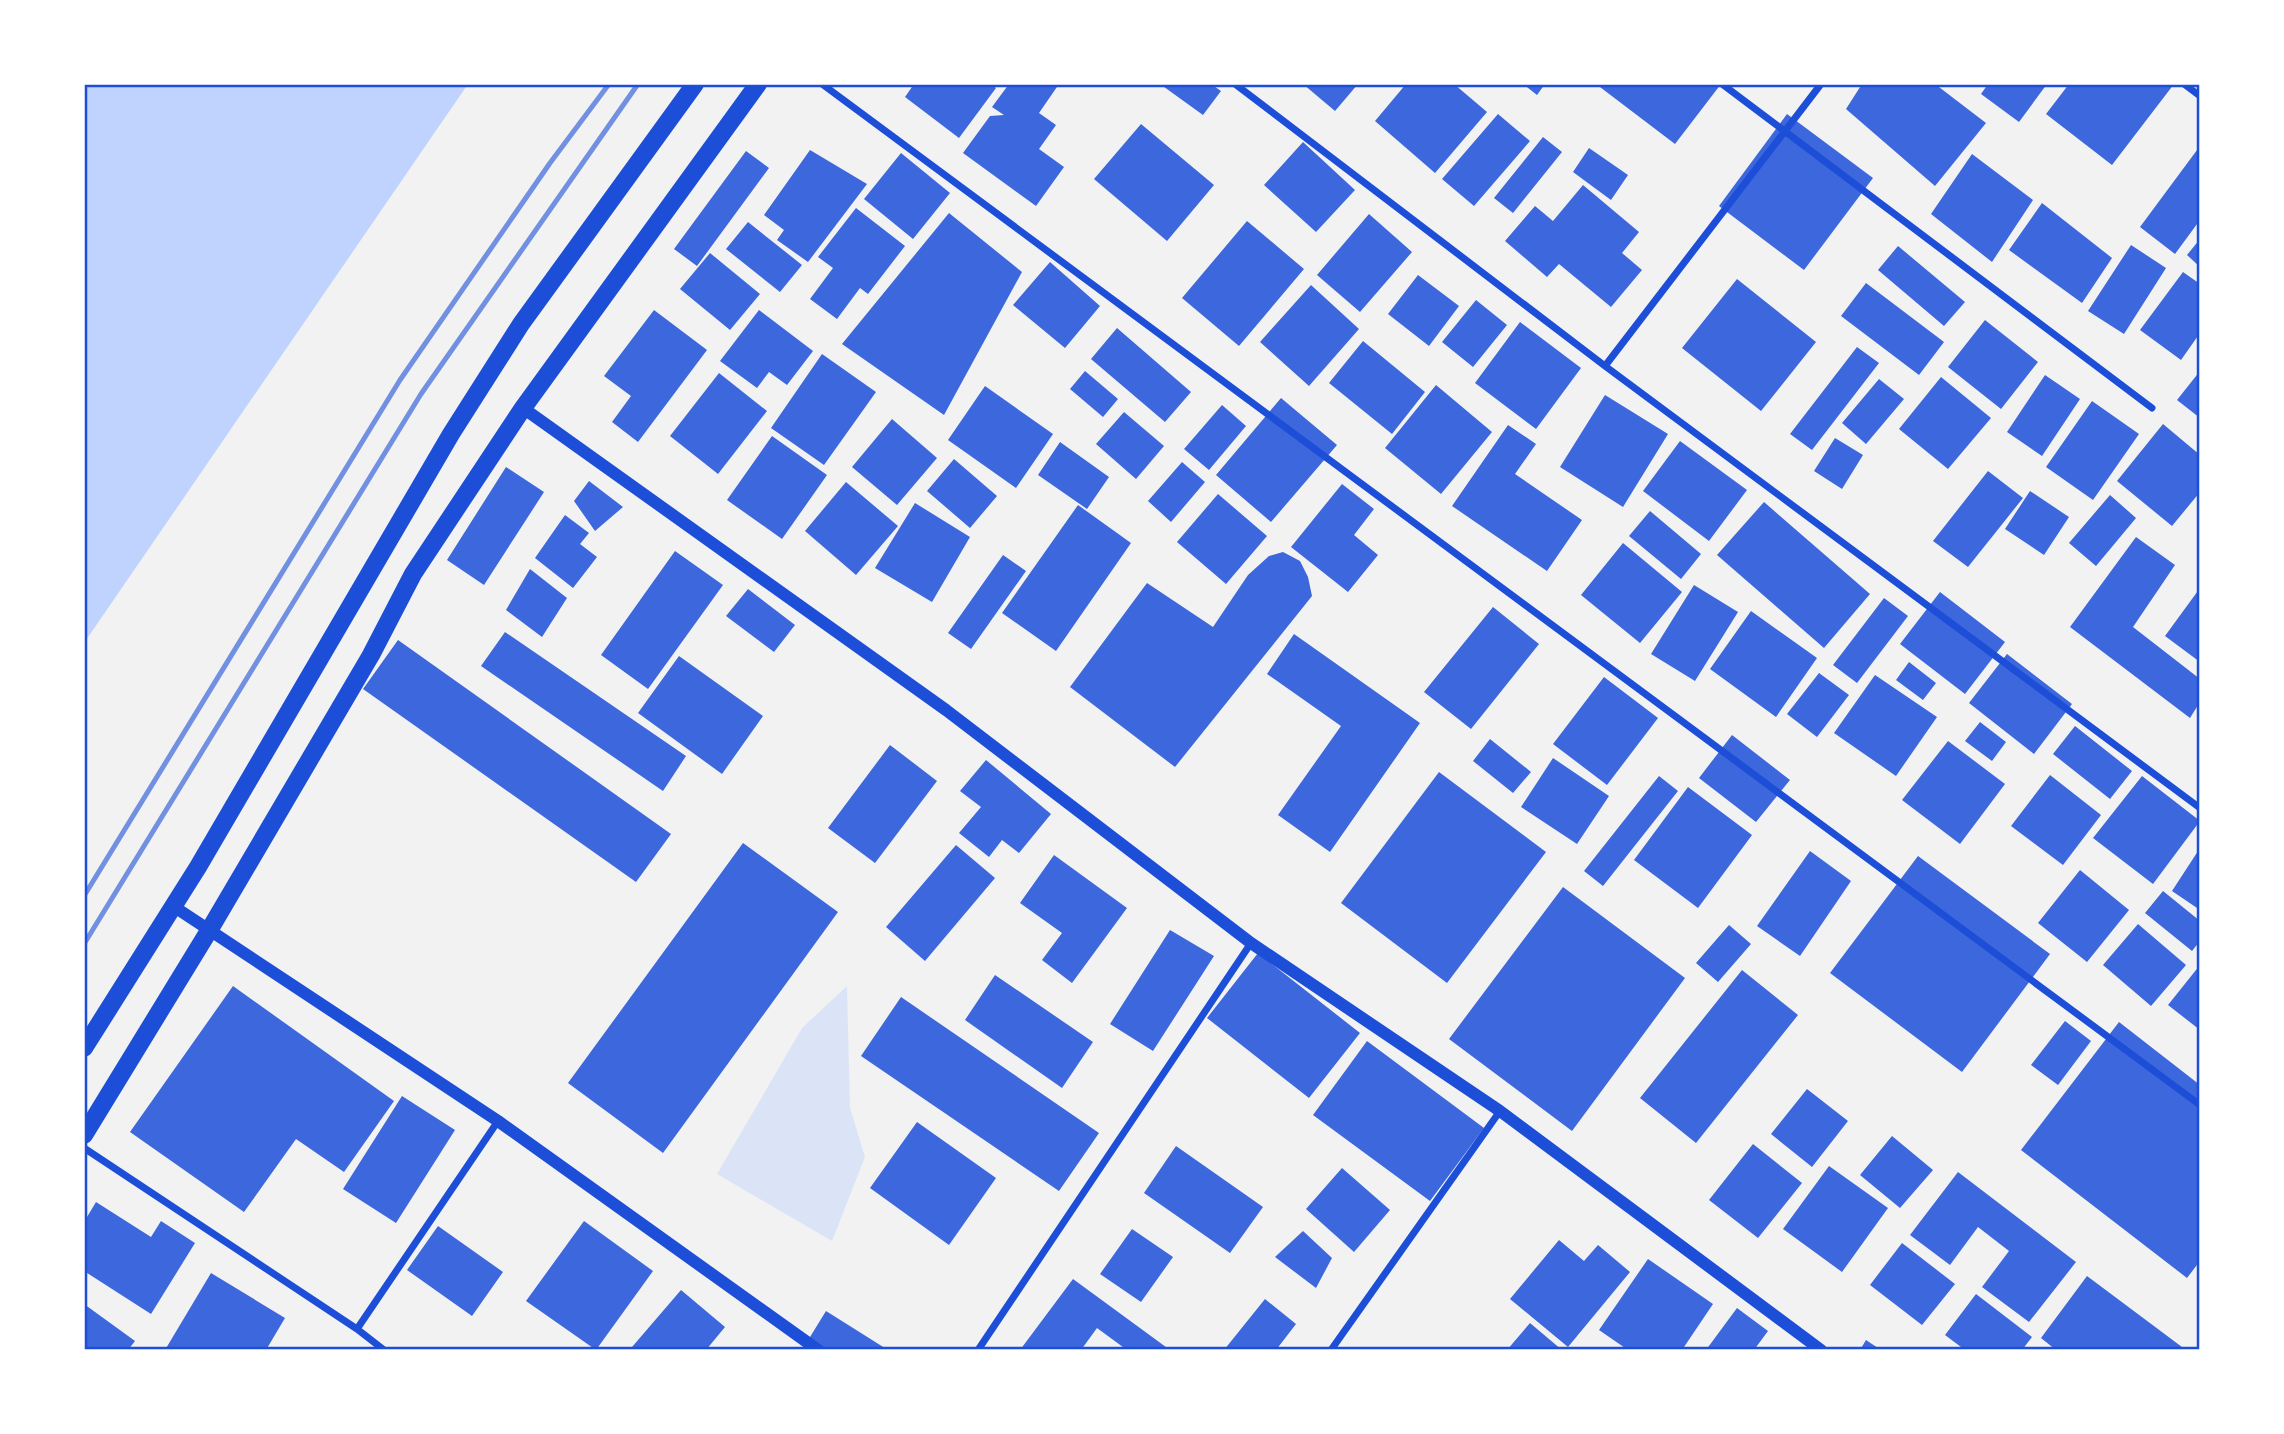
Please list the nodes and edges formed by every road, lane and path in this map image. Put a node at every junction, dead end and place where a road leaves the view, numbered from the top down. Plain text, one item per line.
1 (695, 84) edge
2 (758, 84) edge
3 (822, 84) edge
4 (1235, 84) edge
5 (1722, 84) edge
6 (1821, 84) edge
7 (2184, 84) edge
8 (2200, 96) edge
9 (1785, 132) junction
10 (1605, 366) junction
11 (523, 408) junction
12 (2152, 408) dead end
13 (2200, 808) edge
14 (173, 906) junction
15 (210, 929) junction
16 (1251, 943) junction
17 (84, 1048) edge
18 (2200, 1105) edge
19 (1500, 1111) junction
20 (498, 1121) junction
21 (84, 1135) edge
22 (84, 1148) edge
23 (357, 1329) junction
24 (384, 1350) edge
25 (818, 1350) edge
26 (978, 1350) edge
27 (1331, 1350) edge
28 (1821, 1350) edge

1 - 14 main road
2 - 11 main road
3 - 18 street
4 - 10 street
5 - 9 street
6 - 9 street
7 - 8 street
9 - 10 street
9 - 12 street
10 - 13 street
11 - 15 main road
11 - 16 street
14 - 15 street
14 - 17 main road
15 - 20 street
15 - 21 main road
16 - 19 street
16 - 26 street
19 - 27 street
19 - 28 street
20 - 23 street
20 - 25 street
22 - 23 street
23 - 24 street

